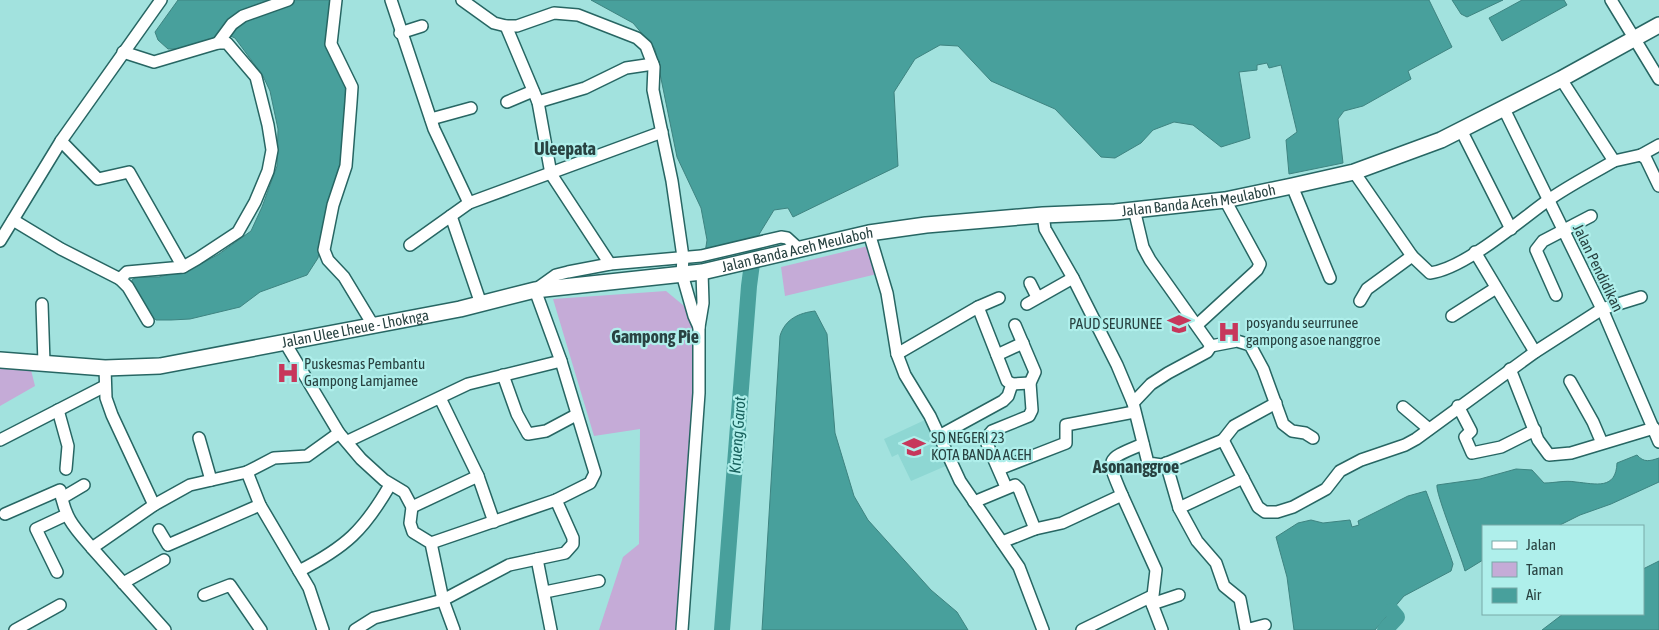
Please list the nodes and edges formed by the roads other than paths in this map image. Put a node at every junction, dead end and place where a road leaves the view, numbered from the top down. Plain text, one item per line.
1 (161, 0) edge
2 (288, 0) edge
3 (336, 0) edge
4 (390, 0) edge
5 (462, 0) edge
6 (1611, 0) edge
7 (1659, 25) edge
8 (422, 26) dead end
9 (506, 26) junction
10 (400, 33) junction
11 (1634, 37) junction
12 (219, 42) junction
13 (123, 52) junction
14 (653, 64) junction
15 (1561, 79) junction
16 (1659, 79) edge
17 (536, 96) junction
18 (507, 102) dead end
19 (471, 108) dead end
20 (1504, 109) junction
21 (431, 120) junction
22 (1461, 130) junction
23 (662, 132) junction
24 (61, 142) junction
25 (1659, 145) edge
26 (1641, 154) junction
27 (1614, 161) junction
28 (1354, 172) junction
29 (551, 174) junction
30 (1292, 186) junction
31 (1659, 186) edge
32 (1225, 200) junction
33 (1548, 200) junction
34 (469, 203) junction
35 (1134, 209) junction
36 (1043, 215) junction
37 (451, 216) junction
38 (1591, 216) dead end
39 (12, 220) junction
40 (1511, 229) junction
41 (1563, 230) junction
42 (869, 233) junction
43 (0, 241) edge
44 (410, 245) dead end
45 (799, 249) junction
46 (1475, 252) junction
47 (683, 256) junction
48 (1412, 256) junction
49 (610, 264) junction
50 (183, 266) junction
51 (705, 272) junction
52 (682, 274) junction
53 (1073, 278) junction
54 (1330, 278) dead end
55 (120, 279) junction
56 (1030, 283) dead end
57 (1496, 288) junction
58 (535, 290) junction
59 (1556, 294) dead end
60 (1037, 297) junction
61 (1641, 297) dead end
62 (999, 298) dead end
63 (1360, 301) dead end
64 (42, 304) dead end
65 (482, 304) junction
66 (1026, 304) dead end
67 (978, 307) junction
68 (1602, 309) junction
69 (1452, 316) dead end
70 (148, 321) dead end
71 (373, 325) junction
72 (1016, 325) dead end
73 (1196, 325) junction
74 (699, 327) junction
75 (284, 341) junction
76 (1023, 344) junction
77 (1211, 346) junction
78 (1535, 352) junction
79 (897, 354) junction
80 (997, 355) junction
81 (0, 360) edge
82 (561, 362) junction
83 (44, 363) junction
84 (105, 368) junction
85 (1510, 369) junction
86 (503, 374) junction
87 (1570, 382) dead end
88 (1030, 383) junction
89 (1012, 384) junction
90 (105, 386) junction
91 (440, 398) junction
92 (1276, 404) junction
93 (1458, 406) junction
94 (1133, 407) junction
95 (1403, 407) dead end
96 (58, 410) junction
97 (576, 415) junction
98 (1654, 428) junction
99 (1429, 429) junction
100 (1535, 430) junction
101 (939, 436) junction
102 (344, 437) junction
103 (199, 438) dead end
104 (1313, 438) dead end
105 (0, 440) edge
106 (1224, 440) junction
107 (1659, 442) edge
108 (1602, 443) junction
109 (1143, 444) junction
110 (1166, 464) junction
111 (66, 468) dead end
112 (999, 469) junction
113 (247, 472) junction
114 (478, 476) junction
115 (1244, 478) junction
116 (211, 480) junction
117 (390, 485) junction
118 (84, 486) dead end
119 (1006, 486) junction
120 (1122, 495) junction
121 (62, 498) junction
122 (556, 500) junction
123 (974, 502) junction
124 (154, 505) junction
125 (260, 505) junction
126 (412, 507) junction
127 (1179, 508) junction
128 (5, 514) dead end
129 (66, 515) junction
130 (494, 522) junction
131 (1036, 529) junction
132 (159, 530) dead end
133 (1002, 542) junction
134 (431, 543) junction
135 (92, 548) junction
136 (537, 559) junction
137 (164, 560) dead end
138 (299, 571) junction
139 (57, 572) dead end
140 (599, 580) dead end
141 (123, 583) junction
142 (545, 592) junction
143 (204, 595) dead end
144 (1180, 595) dead end
145 (443, 600) junction
146 (1152, 600) junction
147 (60, 605) dead end
148 (1265, 626) dead end
149 (15, 630) edge
150 (164, 630) edge
151 (261, 630) edge
152 (323, 630) edge
153 (355, 630) edge
154 (454, 630) edge
155 (551, 630) edge
156 (682, 630) edge
157 (1043, 630) edge
158 (1082, 630) edge
159 (1162, 630) edge
160 (1246, 630) edge

1 - 13 street
2 - 12 street
3 - 71 street
4 - 10 street
5 - 9 street
6 - 11 street
7 - 11 highway, Jalan Banda Aceh Meulaboh
8 - 10 street
9 - 14 street
9 - 17 street
10 - 21 street
11 - 15 highway, Jalan Banda Aceh Meulaboh
11 - 16 street
12 - 13 street
12 - 50 street
13 - 24 street
14 - 17 street
14 - 23 street
15 - 20 highway, Jalan Banda Aceh Meulaboh
15 - 27 street
17 - 18 street
17 - 29 street
19 - 21 street
20 - 22 highway, Jalan Banda Aceh Meulaboh
20 - 33 street, Jalan Pendidikan
21 - 34 street
22 - 28 highway, Jalan Banda Aceh Meulaboh
22 - 40 street
23 - 29 street
23 - 47 street
24 - 39 street
24 - 50 street
25 - 26 street
26 - 27 street
26 - 31 street
27 - 33 street
28 - 30 highway, Jalan Banda Aceh Meulaboh
28 - 48 street
29 - 34 street
29 - 49 street
30 - 32 highway, Jalan Banda Aceh Meulaboh
30 - 54 street
32 - 35 highway, Jalan Banda Aceh Meulaboh
32 - 73 street
33 - 40 street
33 - 41 street, Jalan Pendidikan
34 - 37 street
35 - 36 highway, Jalan Banda Aceh Meulaboh
35 - 73 street
36 - 42 highway, Jalan Banda Aceh Meulaboh
36 - 53 street
37 - 44 street
37 - 65 street
38 - 41 street
39 - 43 street
39 - 55 street
40 - 46 street
41 - 59 street
41 - 68 street, Jalan Pendidikan
42 - 45 highway, Jalan Banda Aceh Meulaboh
42 - 79 street
45 - 47 street
45 - 51 highway, Jalan Banda Aceh Meulaboh
46 - 48 street
46 - 57 street
47 - 49 street
47 - 52 street
48 - 63 street
49 - 58 street
50 - 55 street
51 - 52 highway, Jalan Ulee Lheue - Lhoknga
51 - 74 street
52 - 58 highway, Jalan Ulee Lheue - Lhoknga
52 - 74 street
53 - 60 street
53 - 94 street
55 - 70 street
56 - 60 street
57 - 69 street
57 - 78 street
58 - 65 highway, Jalan Ulee Lheue - Lhoknga
58 - 82 street
60 - 66 street
61 - 68 street
62 - 67 street
64 - 83 street
65 - 71 highway, Jalan Ulee Lheue - Lhoknga
67 - 79 street
67 - 80 street
68 - 78 street
68 - 98 street, Jalan Pendidikan
71 - 75 highway, Jalan Ulee Lheue - Lhoknga
72 - 76 street
73 - 77 street
74 - 156 street
75 - 84 highway, Jalan Ulee Lheue - Lhoknga
75 - 102 street
76 - 80 street
76 - 88 street
77 - 92 street
77 - 94 street
78 - 85 street
79 - 101 street
80 - 89 street
81 - 83 highway, Jalan Ulee Lheue - Lhoknga
82 - 86 street
82 - 97 street
83 - 84 highway, Jalan Ulee Lheue - Lhoknga
84 - 90 street
85 - 93 street
85 - 100 street
86 - 91 street
86 - 97 street
87 - 108 street
88 - 89 street
88 - 112 street
89 - 101 street
90 - 96 street
90 - 124 street
91 - 102 street
91 - 114 street
92 - 104 street
92 - 106 street
93 - 99 street
93 - 100 street
94 - 109 street
94 - 112 street
95 - 99 street
96 - 105 street
96 - 111 street
97 - 122 street
98 - 107 street, Jalan Pendidikan
98 - 108 street
99 - 115 street
100 - 108 street
101 - 123 street
102 - 113 street
102 - 117 street
103 - 116 street
106 - 110 street
106 - 115 street
109 - 110 street
109 - 120 street
110 - 127 street
112 - 119 street
113 - 116 street
113 - 125 street
114 - 126 street
114 - 130 street
115 - 127 street
116 - 124 street
117 - 126 street
117 - 138 street
118 - 121 street
119 - 123 street
119 - 131 street
120 - 131 street
120 - 146 street
121 - 128 street
121 - 129 street
122 - 130 street
122 - 136 street
123 - 133 street
124 - 135 street
125 - 132 street
125 - 138 street
126 - 134 street
127 - 160 street
129 - 135 street
129 - 139 street
130 - 134 street
131 - 133 street
133 - 157 street
134 - 145 street
135 - 141 street
136 - 142 street
136 - 145 street
137 - 141 street
138 - 152 street
140 - 142 street
141 - 150 street
142 - 155 street
143 - 151 street
144 - 146 street
145 - 153 street
145 - 154 street
146 - 158 street
146 - 159 street
147 - 149 street
148 - 160 street

